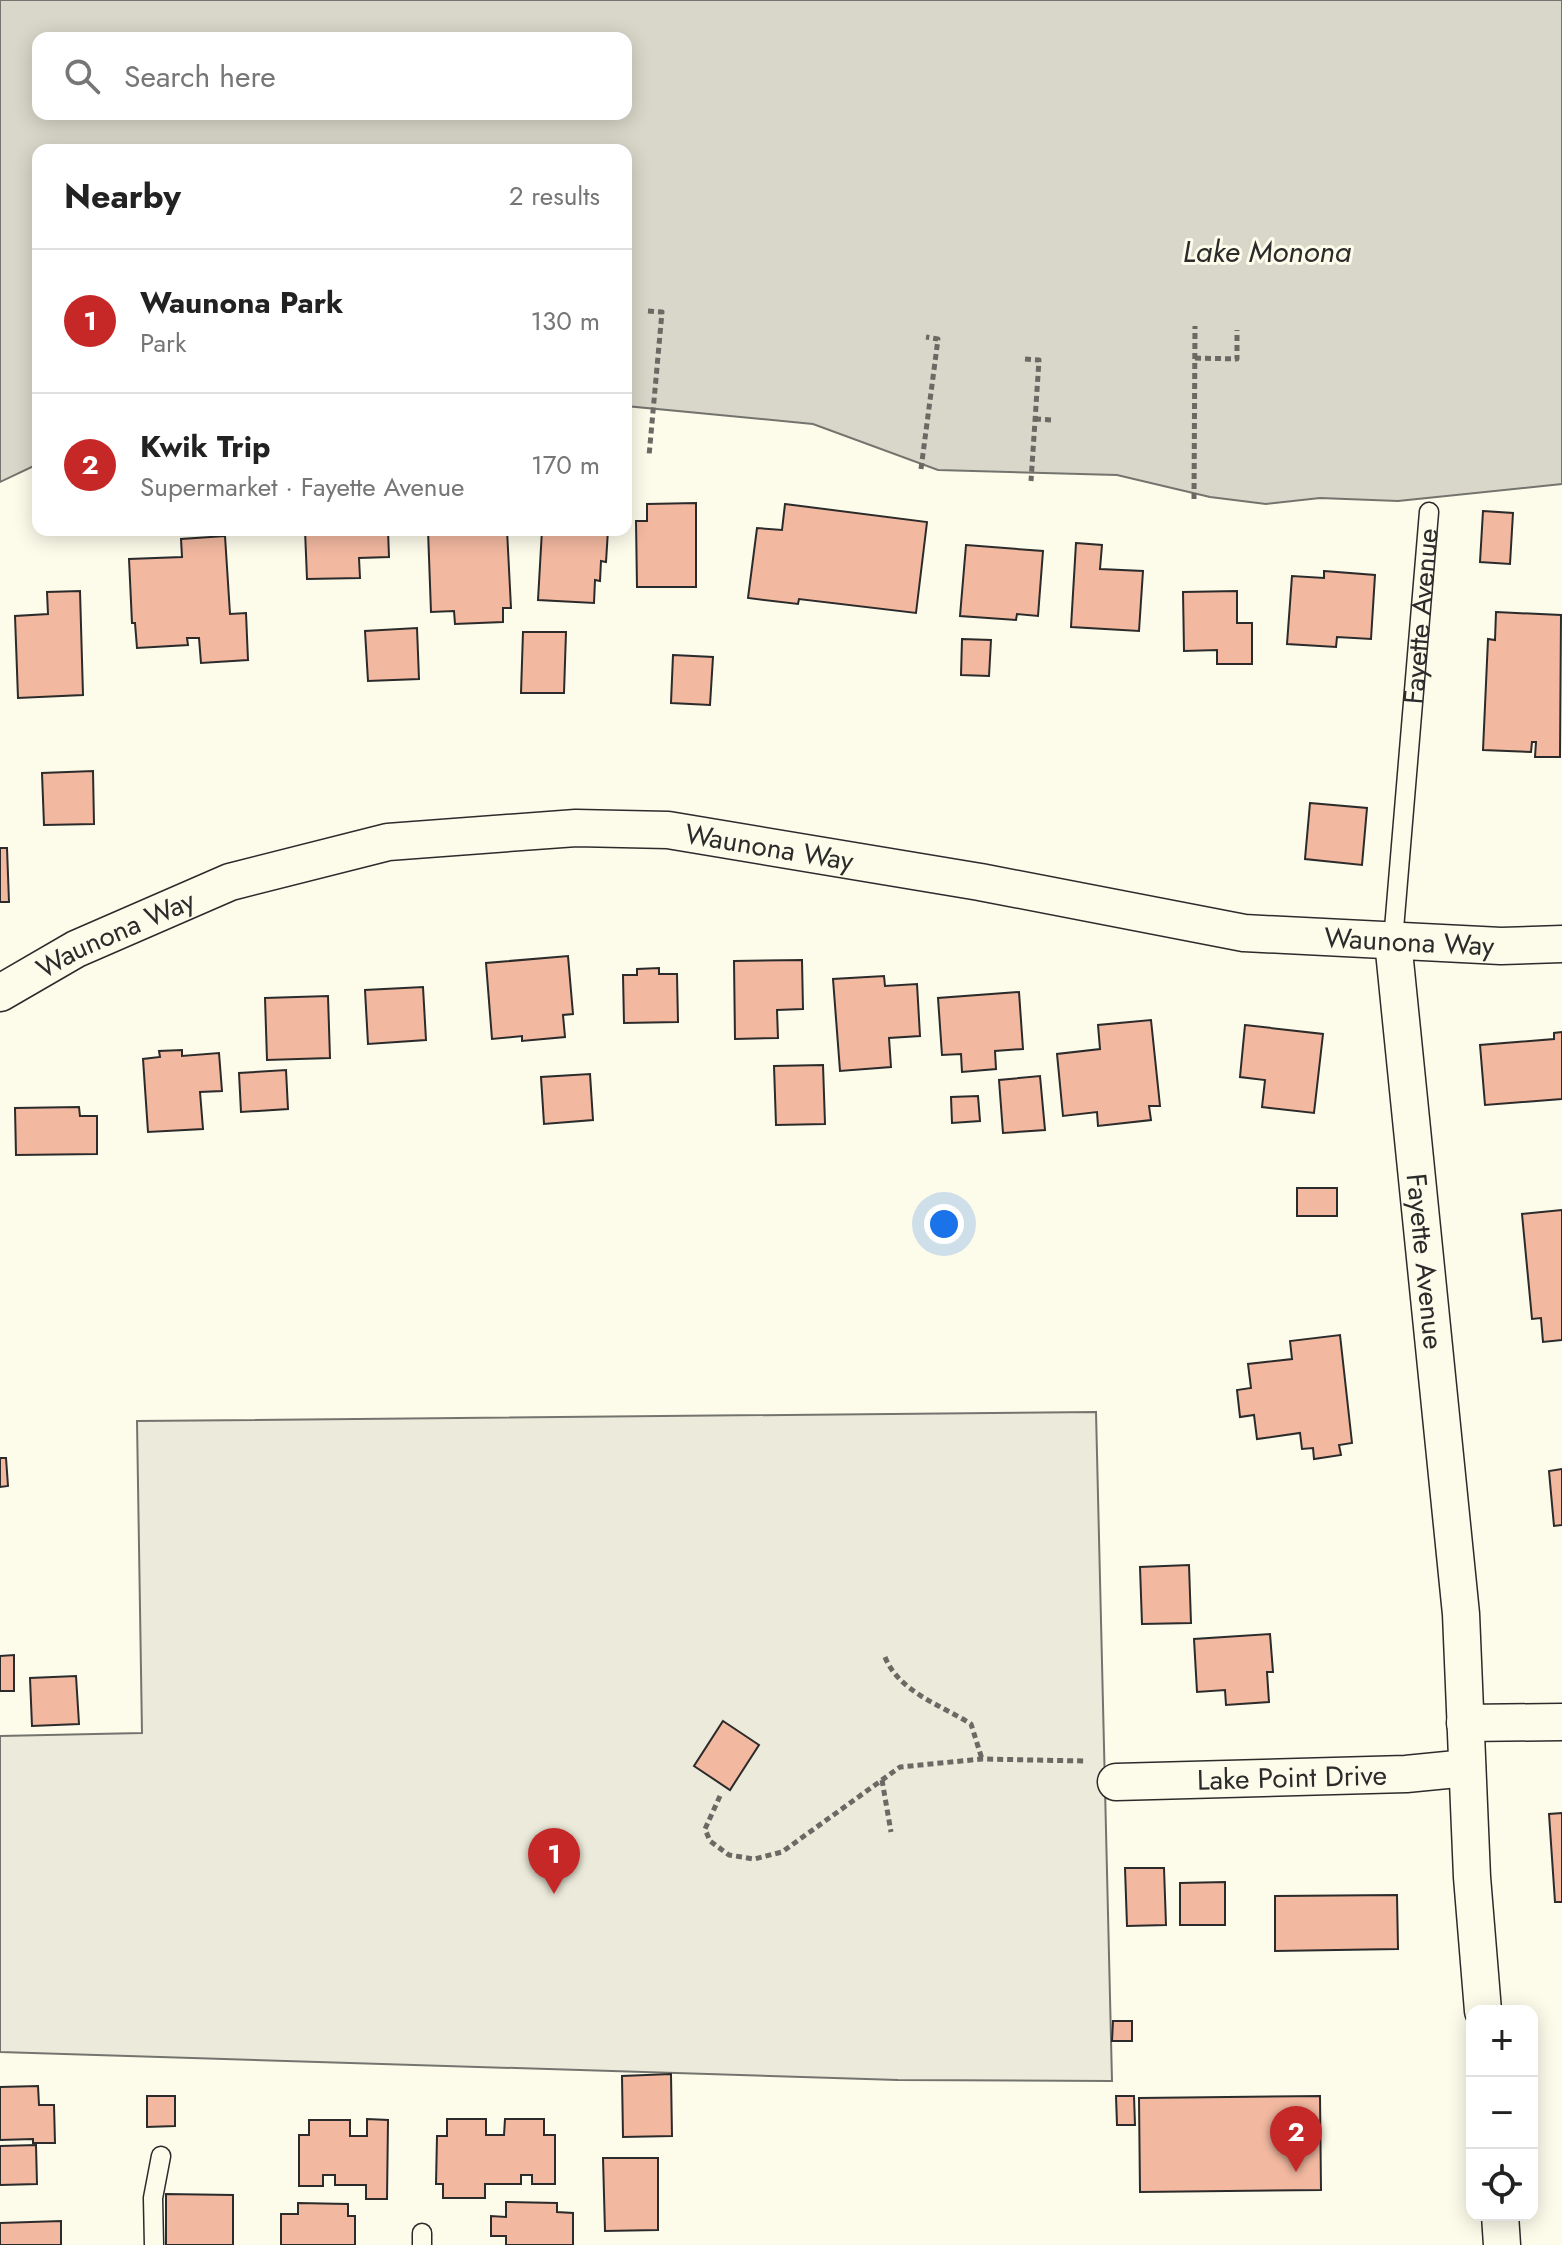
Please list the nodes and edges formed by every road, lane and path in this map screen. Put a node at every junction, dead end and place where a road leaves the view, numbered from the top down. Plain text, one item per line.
1 (648, 311) dead end
2 (1195, 326) dead end
3 (1237, 330) dead end
4 (926, 337) dead end
5 (1195, 358) junction
6 (1025, 359) dead end
7 (1035, 419) junction
8 (1053, 420) dead end
9 (649, 456) dead end
10 (921, 469) dead end
11 (1031, 481) dead end
12 (1194, 499) dead end
13 (1429, 512) dead end
14 (1393, 941) junction
15 (1562, 944) edge
16 (0, 993) edge
17 (885, 1657) dead end
18 (1562, 1722) edge
19 (1465, 1723) junction
20 (982, 1759) junction
21 (1467, 1768) junction
22 (882, 1780) junction
23 (1116, 1782) joint
24 (720, 1796) dead end
25 (891, 1832) dead end
26 (1483, 2005) edge
27 (161, 2156) dead end
28 (1500, 2221) edge
29 (154, 2245) edge
30 (1502, 2245) edge

1 - 9 path
2 - 5 path
3 - 5 path
4 - 10 path
5 - 12 path
6 - 7 path
7 - 8 path
7 - 11 path
13 - 14 lane, Fayette Avenue
14 - 15 street, Waunona Way
14 - 16 street, Waunona Way
14 - 19 street, Fayette Avenue
17 - 20 path
18 - 19 street
19 - 21 street, Fayette Avenue
20 - 22 path
20 - 23 path
21 - 23 street, Lake Point Drive
21 - 26 street, Fayette Avenue
22 - 24 path
22 - 25 path
27 - 29 lane
28 - 30 street

